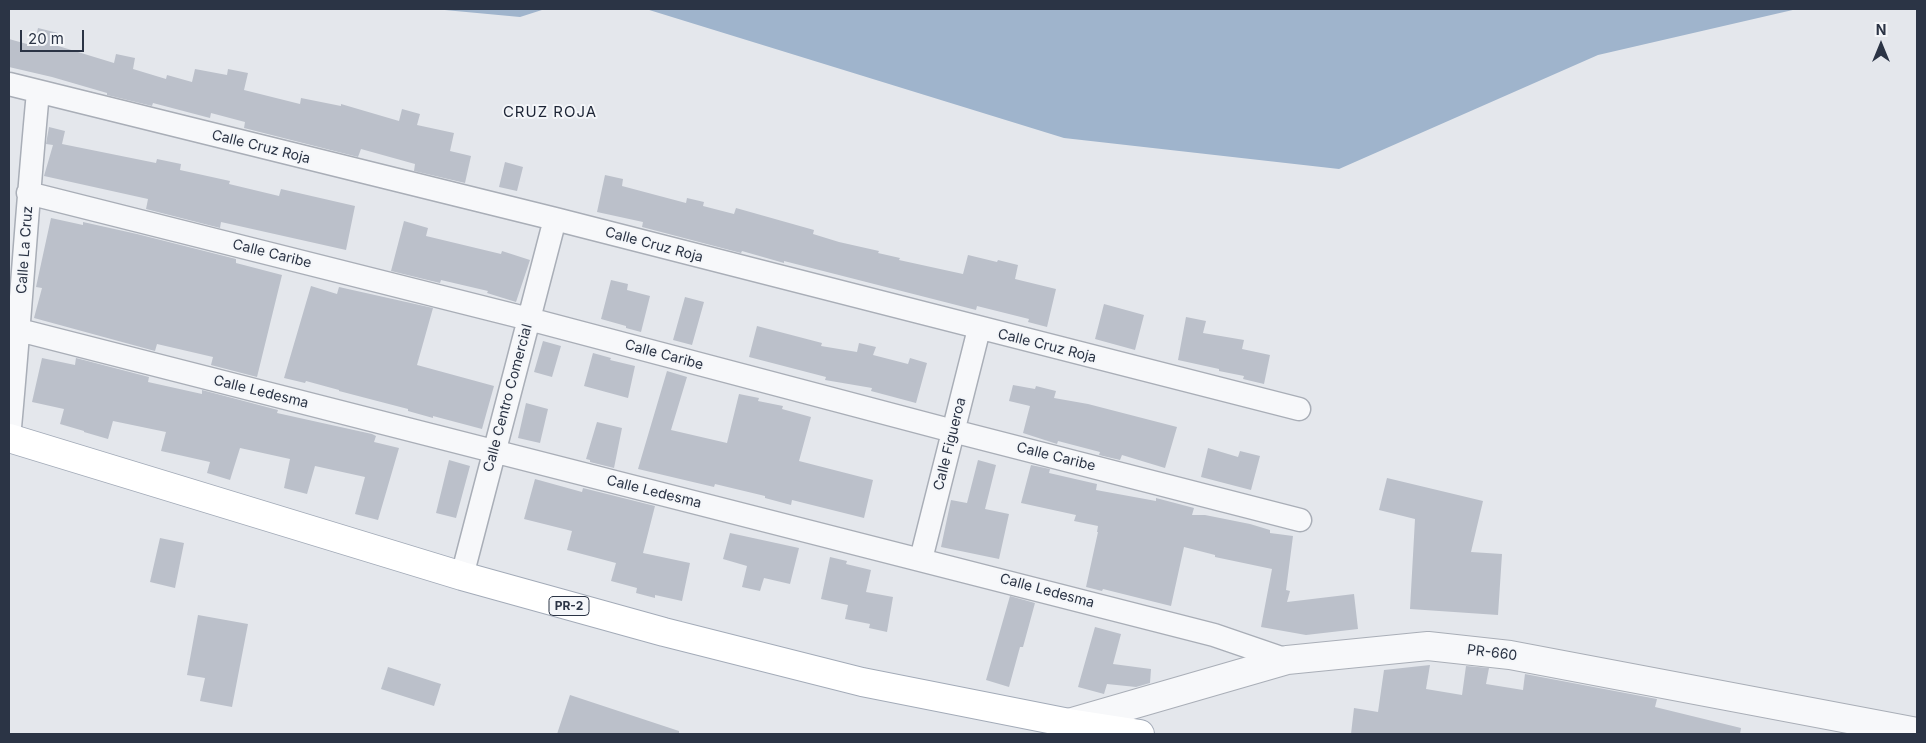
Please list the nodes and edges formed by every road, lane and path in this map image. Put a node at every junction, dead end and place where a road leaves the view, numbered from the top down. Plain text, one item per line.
1 (9, 84) edge
2 (38, 92) junction
3 (28, 193) junction
4 (555, 219) junction
5 (529, 319) junction
6 (979, 329) junction
7 (19, 330) junction
8 (1299, 410) dead end
9 (953, 431) junction
10 (9, 438) edge
11 (494, 452) junction
12 (1300, 520) dead end
13 (921, 559) junction
14 (462, 576) junction
15 (1287, 660) junction
16 (1069, 723) junction
17 (1917, 732) edge
18 (1140, 734) edge

1 - 2 street, Calle Cruz Roja
2 - 3 street, Calle La Cruz
2 - 4 street, Calle Cruz Roja
3 - 5 street, Calle Caribe
3 - 7 street, Calle La Cruz
4 - 5 street, Calle Centro Comercial
4 - 6 street, Calle Cruz Roja
5 - 9 street, Calle Caribe
5 - 11 street, Calle Centro Comercial
6 - 8 street, Calle Cruz Roja
6 - 9 street, Calle Figueroa
7 - 10 street, Calle La Cruz
7 - 11 street, Calle Ledesma
9 - 12 street, Calle Caribe
9 - 13 street, Calle Figueroa
10 - 14 main road, PR-2
11 - 13 street, Calle Ledesma
11 - 14 street, Calle Centro Comercial
13 - 15 street, Calle Ledesma
14 - 16 main road, PR-2
15 - 16 street, PR-660 / PR-660
15 - 17 street, PR-660 / PR-660
16 - 18 main road, PR-2

